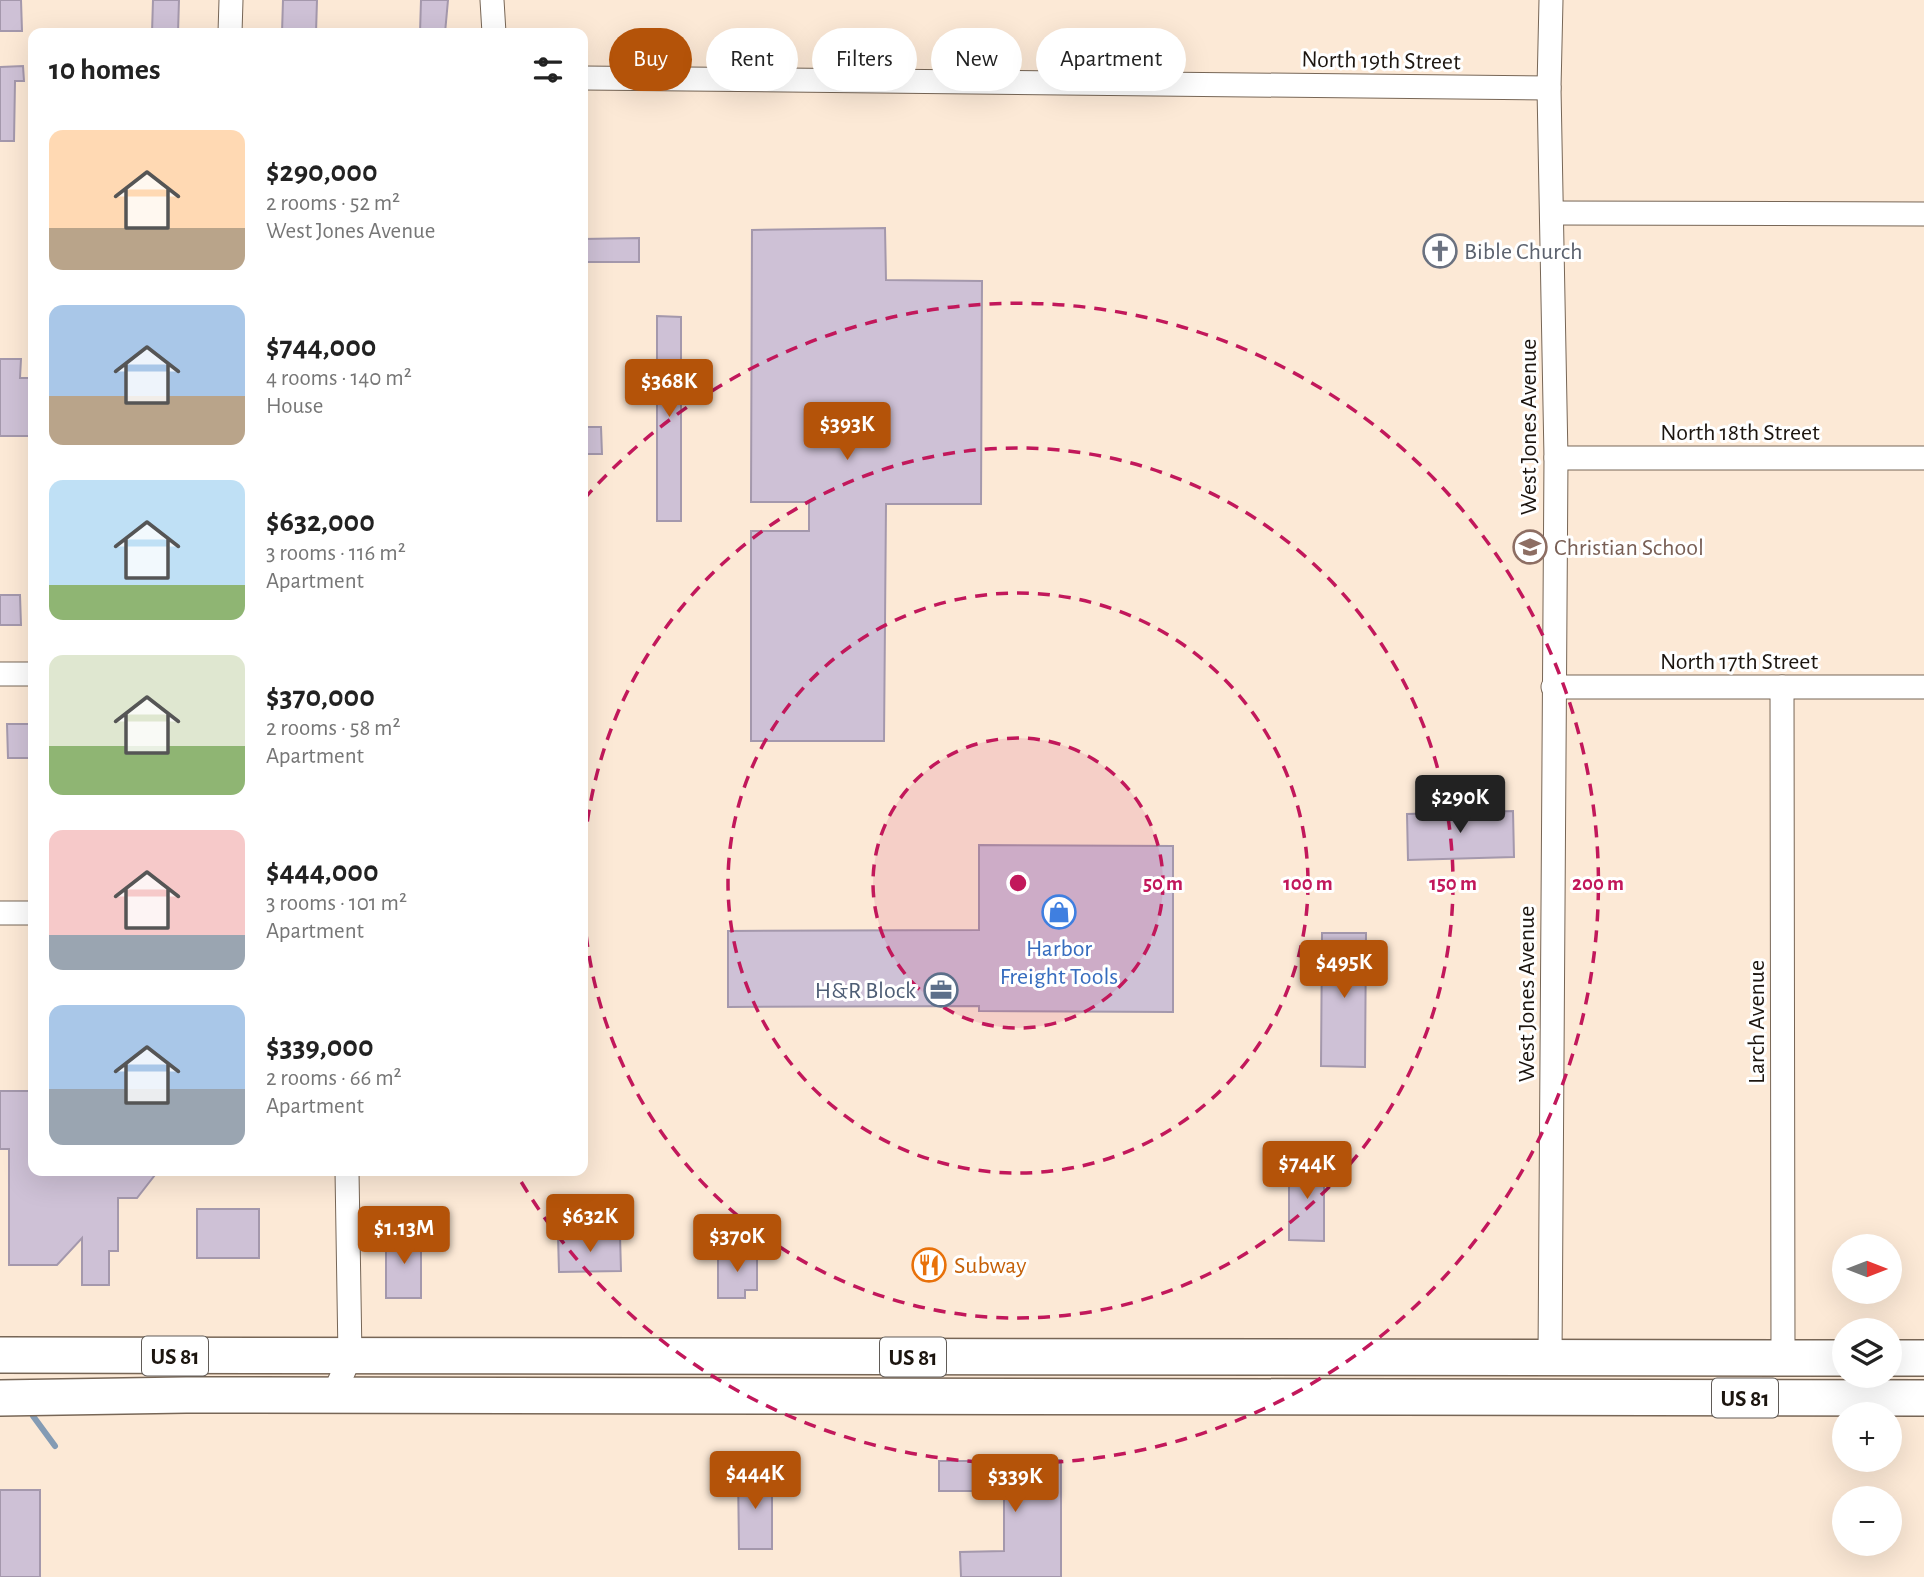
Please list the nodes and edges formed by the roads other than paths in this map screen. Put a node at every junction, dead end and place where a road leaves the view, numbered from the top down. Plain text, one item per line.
1 (231, 0) edge
2 (492, 0) edge
3 (1551, 0) edge
4 (230, 28) edge
5 (494, 28) edge
6 (588, 78) edge
7 (1549, 88) junction
8 (1553, 213) junction
9 (1924, 214) edge
10 (1556, 458) junction
11 (1924, 458) edge
12 (0, 674) edge
13 (28, 674) edge
14 (1553, 687) junction
15 (1782, 687) junction
16 (1924, 687) edge
17 (0, 913) edge
18 (28, 913) edge
19 (347, 1176) edge
20 (0, 1356) edge
21 (350, 1357) junction
22 (1271, 1358) junction
23 (1550, 1358) junction
24 (1615, 1358) junction
25 (1783, 1358) junction
26 (1832, 1358) edge
27 (1902, 1358) edge
28 (1924, 1358) edge
29 (333, 1396) junction
30 (0, 1398) edge
31 (1271, 1398) junction
32 (1616, 1398) junction
33 (1924, 1398) edge

1 - 4 street
2 - 5 street
3 - 7 street, West Jones Avenue
6 - 7 street, North 19th Street
7 - 8 street, West Jones Avenue
8 - 9 street
8 - 10 street, West Jones Avenue
10 - 11 street, North 18th Street
10 - 14 street, West Jones Avenue
12 - 13 street
14 - 15 street, North 17th Street
14 - 23 street, West Jones Avenue
15 - 16 street, North 17th Street
15 - 25 street, Larch Avenue
17 - 18 street
19 - 21 street
20 - 21 main road, US 81
21 - 22 main road, US 81
21 - 29 street
22 - 23 main road, US 81
22 - 31 main road
23 - 24 main road, US 81
24 - 25 main road, US 81
24 - 32 main road
25 - 26 main road, US 81
27 - 28 main road
29 - 30 main road, US 81
29 - 31 main road, US 81
31 - 32 main road, US 81
32 - 33 main road, US 81

